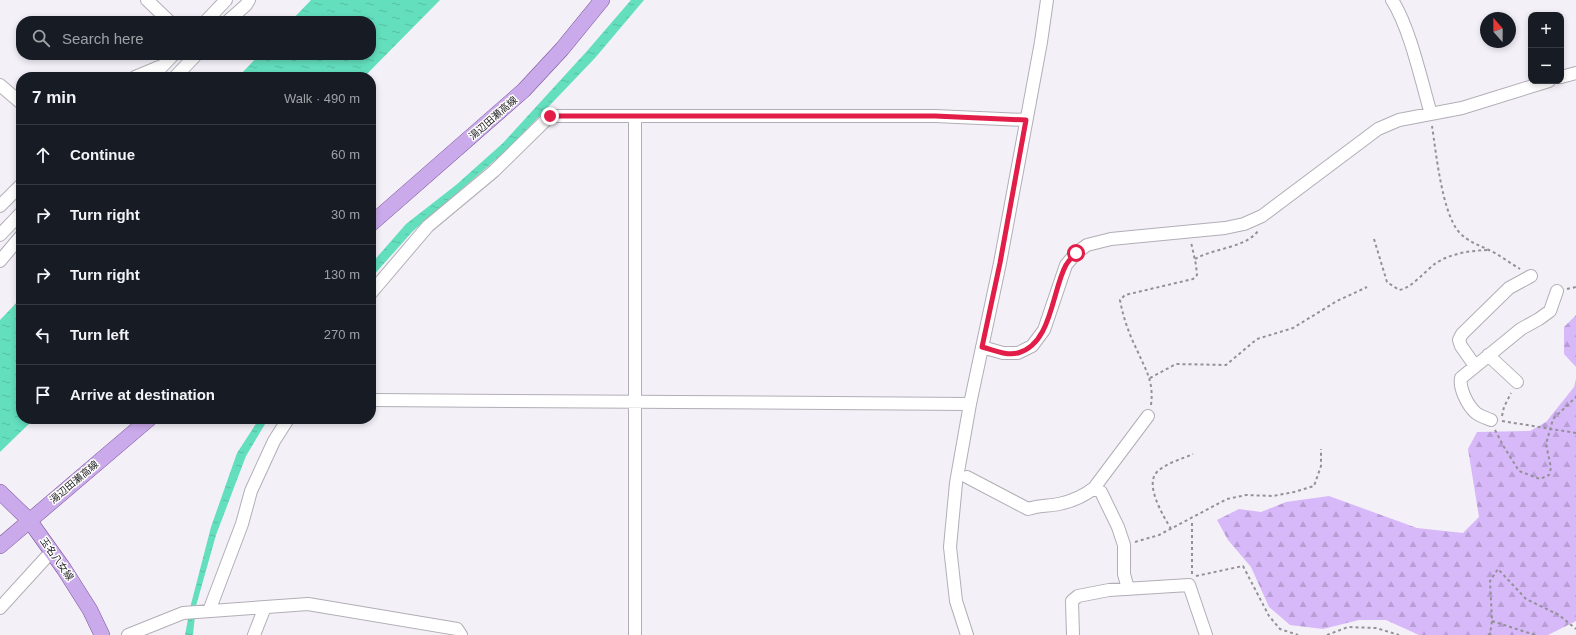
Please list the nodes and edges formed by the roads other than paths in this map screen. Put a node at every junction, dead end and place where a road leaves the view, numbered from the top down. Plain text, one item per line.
1 (147, 0) edge
2 (226, 0) edge
3 (249, 0) edge
4 (602, 0) edge
5 (1048, 0) edge
6 (1392, 0) edge
7 (218, 5) edge
8 (164, 16) edge
9 (210, 16) edge
10 (234, 16) edge
11 (168, 60) edge
12 (191, 60) edge
13 (163, 66) junction
14 (148, 72) edge
15 (157, 72) edge
16 (180, 72) edge
17 (1576, 72) edge
18 (1564, 76) edge
19 (1539, 84) edge
20 (0, 85) edge
21 (16, 99) edge
22 (1431, 114) junction
23 (635, 116) junction
24 (1026, 120) junction
25 (16, 189) edge
26 (1, 202) edge
27 (16, 218) edge
28 (376, 220) edge
29 (0, 235) edge
30 (16, 242) edge
31 (0, 261) edge
32 (1531, 276) road end
33 (376, 287) edge
34 (1557, 291) dead end
35 (982, 347) junction
36 (1488, 355) junction
37 (1475, 366) junction
38 (1517, 382) road end
39 (376, 400) edge
40 (636, 403) junction
41 (970, 404) junction
42 (1148, 416) road end
43 (1497, 423) road end
44 (142, 424) edge
45 (285, 424) edge
46 (967, 477) dead end
47 (1094, 488) junction
48 (0, 492) edge
49 (24, 515) junction
50 (0, 546) edge
51 (51, 552) junction
52 (1128, 589) junction
53 (265, 607) junction
54 (0, 608) edge
55 (204, 611) junction
56 (102, 635) edge
57 (128, 635) edge
58 (254, 635) edge
59 (461, 635) edge
60 (635, 635) edge
61 (967, 635) edge
62 (1073, 635) edge
63 (1206, 635) edge

1 - 8 street
2 - 7 street
3 - 10 street
4 - 28 main road, 湯辺田瀬高線
5 - 24 street
6 - 22 street
7 - 9 street
11 - 13 street
12 - 16 street
13 - 14 street
13 - 15 street
17 - 18 street
19 - 22 street
20 - 21 street
22 - 35 street
23 - 24 street
23 - 33 street
23 - 40 street
24 - 35 street
25 - 26 street
27 - 29 street
30 - 31 street
32 - 37 street
34 - 36 street
35 - 41 street
36 - 37 street
36 - 38 street
37 - 43 street
39 - 40 street
40 - 41 street
40 - 60 street
41 - 61 street
42 - 47 street
44 - 49 main road, 湯辺田瀬高線
45 - 55 street
46 - 47 street
47 - 52 street
48 - 49 main road, 玉名八女線
49 - 50 main road, 湯辺田瀬高線
49 - 51 main road, 玉名八女線
51 - 54 street
51 - 56 main road, 玉名八女線
52 - 62 street
52 - 63 street
53 - 55 street
53 - 58 street
53 - 59 street
55 - 57 street

